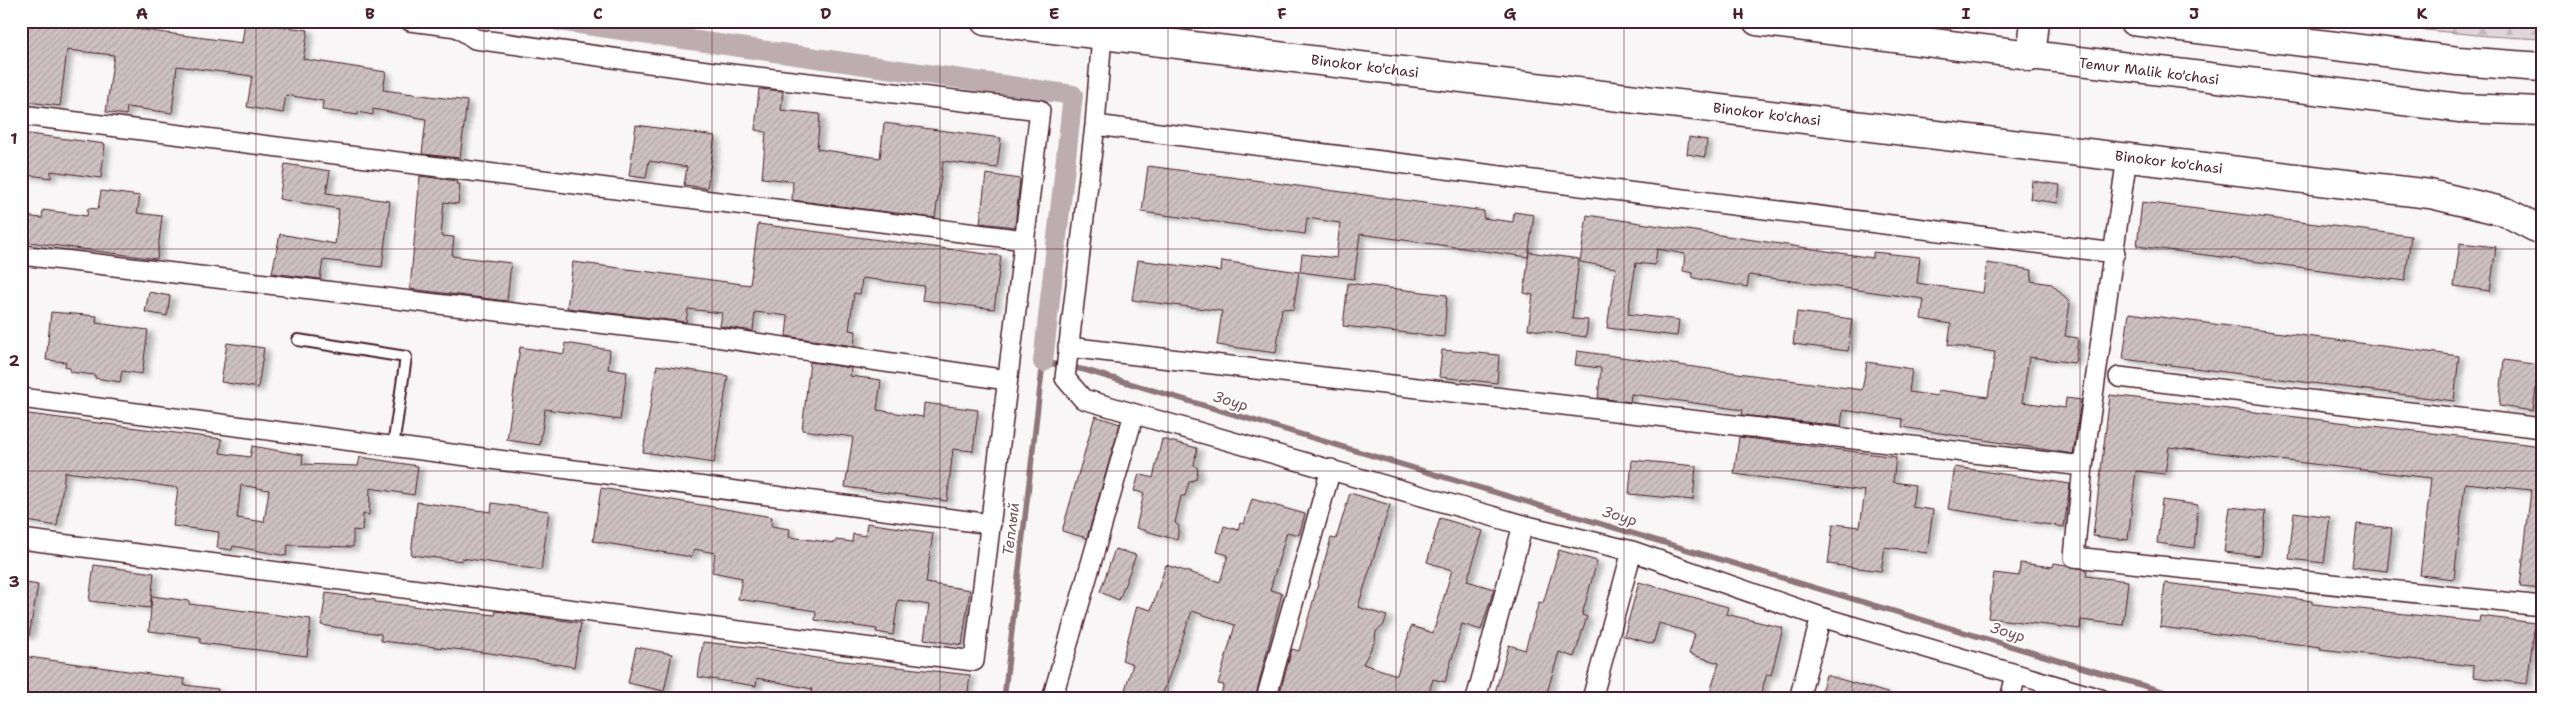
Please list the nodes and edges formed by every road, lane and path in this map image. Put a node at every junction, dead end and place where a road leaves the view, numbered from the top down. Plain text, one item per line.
1 (410, 21) edge
2 (985, 21) edge
3 (1757, 21) edge
4 (2035, 21) edge
5 (2133, 21) edge
6 (1102, 35) junction
7 (2031, 57) junction
8 (2542, 67) edge
9 (2542, 111) edge
10 (21, 115) edge
11 (1095, 125) junction
12 (2127, 157) junction
13 (2542, 231) edge
14 (1024, 240) junction
15 (2114, 253) junction
16 (21, 255) edge
17 (298, 340) dead end
18 (1068, 347) junction
19 (2119, 377) dead end
20 (1008, 380) junction
21 (21, 398) edge
22 (1134, 414) junction
23 (2542, 428) edge
24 (393, 447) junction
25 (2083, 466) junction
26 (1331, 469) junction
27 (990, 524) junction
28 (1522, 525) junction
29 (21, 539) edge
30 (1632, 551) junction
31 (2542, 606) edge
32 (1821, 618) junction
33 (2016, 675) junction
34 (1052, 699) edge
35 (1266, 699) edge
36 (1476, 699) edge
37 (1592, 699) edge
38 (1799, 699) edge
39 (2010, 699) edge
40 (2101, 699) edge

1 - 14 street
2 - 6 main road, Binokor ko'chasi
3 - 7 main road, Temur Malik ko'chasi
4 - 7 main road
5 - 8 main road
6 - 11 street
6 - 12 main road, Binokor ko'chasi
7 - 9 main road, Temur Malik ko'chasi
10 - 14 street
11 - 15 street
11 - 18 street
12 - 13 main road, Binokor ko'chasi
12 - 15 street
14 - 20 street
15 - 25 street
16 - 20 street
17 - 24 lane
18 - 22 street
18 - 25 street
19 - 23 street
20 - 27 street
21 - 24 street
22 - 26 street
22 - 34 street
24 - 27 street
25 - 31 street
26 - 28 street
26 - 35 street
27 - 29 street
28 - 30 street
28 - 36 street
30 - 32 street
30 - 37 street
32 - 33 street
32 - 38 street
33 - 39 street
33 - 40 street

